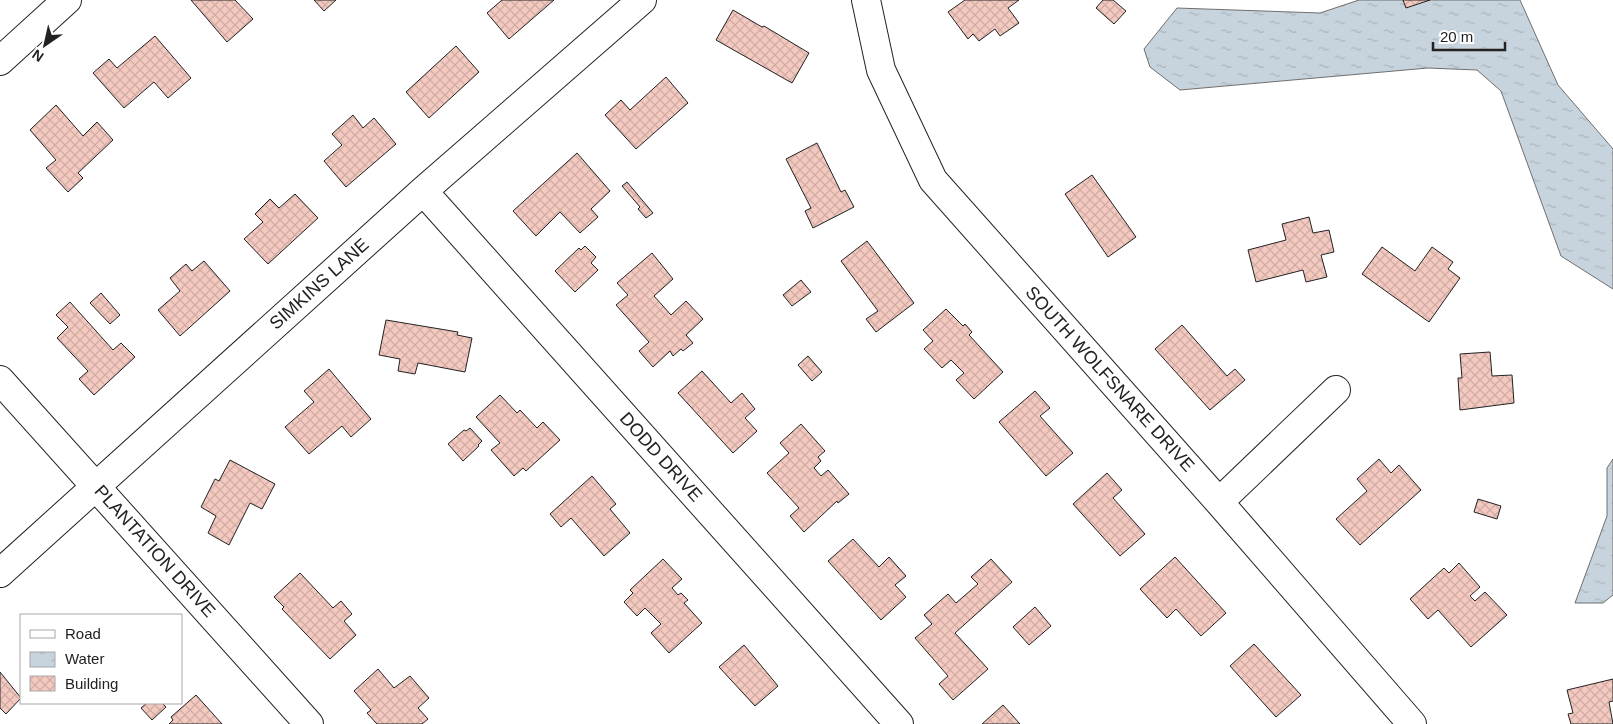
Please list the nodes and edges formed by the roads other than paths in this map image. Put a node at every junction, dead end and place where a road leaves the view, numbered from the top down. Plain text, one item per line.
1 (67, 0) edge
2 (642, 0) edge
3 (866, 0) edge
4 (0, 61) edge
5 (423, 191) junction
6 (0, 380) edge
7 (1336, 390) dead end
8 (96, 485) junction
9 (1219, 502) junction
10 (0, 573) edge
11 (309, 724) edge
12 (899, 724) edge
13 (1412, 724) edge

1 - 4 street
2 - 5 street, SIMKINS LANE
3 - 9 street, SOUTH WOLFSNARE DRIVE
5 - 8 street, SIMKINS LANE
5 - 12 street, DODD DRIVE
6 - 8 street, PLANTATION DRIVE
7 - 9 street
8 - 10 street, SIMKINS LANE
8 - 11 street, PLANTATION DRIVE
9 - 13 street, SOUTH WOLFSNARE DRIVE

